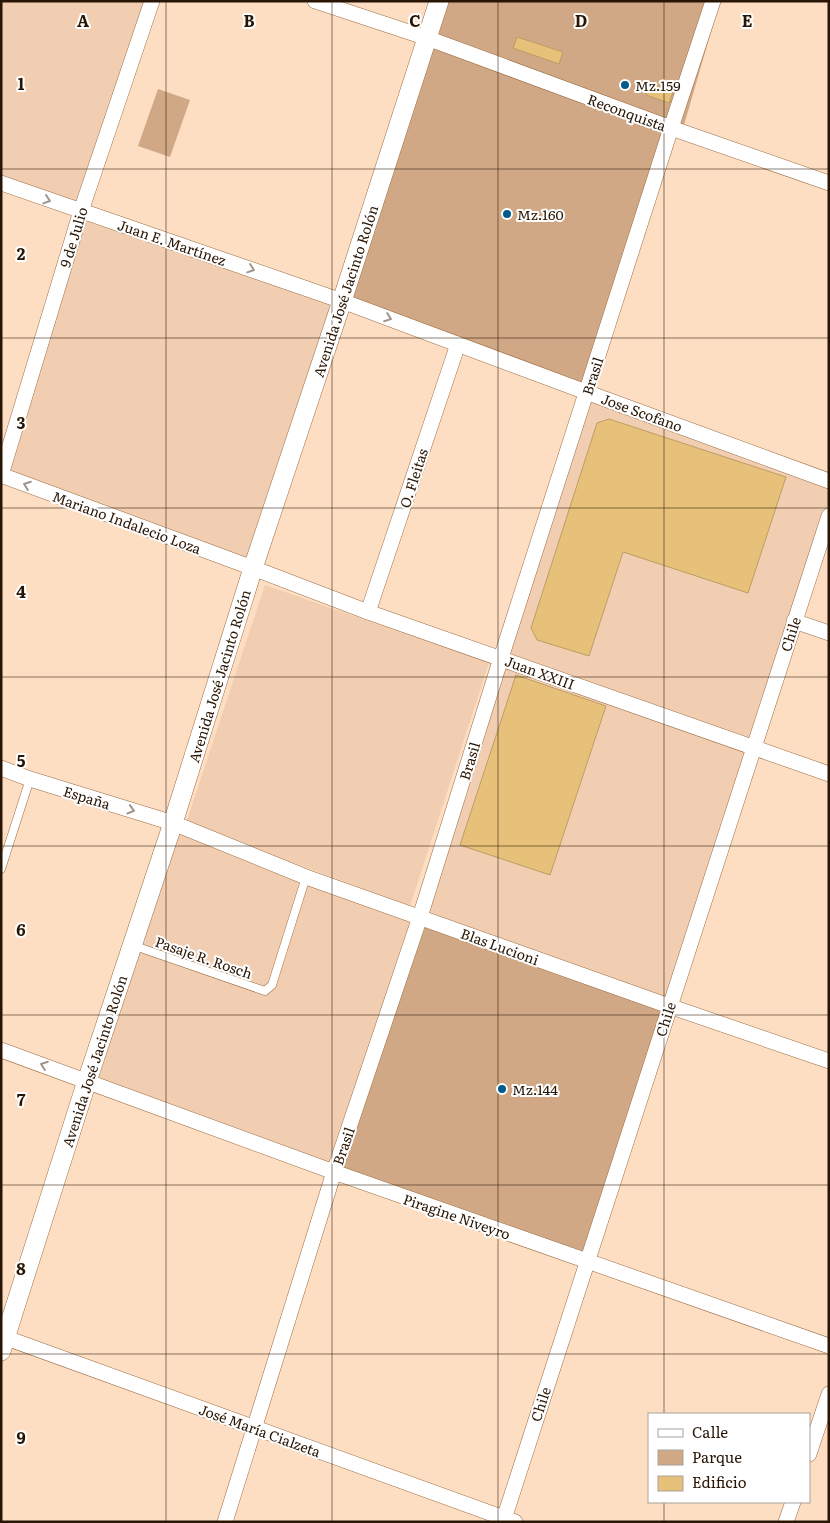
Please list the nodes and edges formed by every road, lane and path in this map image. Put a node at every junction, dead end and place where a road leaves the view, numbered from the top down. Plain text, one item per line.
1 (152, 1) edge
2 (316, 1) edge
3 (439, 1) edge
4 (714, 1) edge
5 (427, 38) junction
6 (671, 128) junction
7 (829, 182) edge
8 (1, 183) edge
9 (81, 211) junction
10 (342, 301) junction
11 (458, 344) junction
12 (586, 392) junction
13 (1, 475) edge
14 (829, 481) edge
15 (829, 516) edge
16 (253, 568) junction
17 (368, 612) junction
18 (794, 621) junction
19 (829, 633) edge
20 (501, 658) junction
21 (753, 748) junction
22 (1, 768) edge
23 (829, 774) edge
24 (30, 779) junction
25 (173, 824) junction
26 (1, 869) edge
27 (306, 877) junction
28 (420, 917) junction
29 (132, 946) junction
30 (669, 1006) junction
31 (1, 1050) edge
32 (829, 1061) edge
33 (87, 1081) junction
34 (334, 1172) junction
35 (586, 1261) junction
36 (3, 1342) edge
37 (829, 1346) edge
38 (829, 1394) edge
39 (253, 1428) junction
40 (810, 1451) edge
41 (793, 1503) edge
42 (507, 1520) edge
43 (225, 1522) edge
44 (786, 1522) edge

1 - 9 street, 9 de Julio
2 - 5 street, Reconquista
3 - 5 street, Avenida José Jacinto Rolón
4 - 6 street, Brasil
5 - 6 street, Reconquista
5 - 10 street, Avenida José Jacinto Rolón
6 - 7 street, Reconquista
6 - 12 street, Brasil
8 -> 9 street, Juan E. Martínez
9 -> 10 street, Juan E. Martínez
9 - 13 street, 9 de Julio
10 -> 11 street, Jose Scofano
10 - 16 street, Avenida José Jacinto Rolón
11 - 12 street, Jose Scofano
11 - 17 street, O. Fleitas
12 - 14 street, Jose Scofano
12 - 20 street, Brasil
16 -> 13 street, Mariano Indalecio Loza
15 - 18 street, Chile
16 - 17 street, Juan XXIII
16 - 25 street, Avenida José Jacinto Rolón
17 - 20 street, Juan XXIII
18 - 19 street
18 - 21 street, Chile
20 - 21 street, Juan XXIII
20 - 28 street, Brasil
21 - 23 street, Juan XXIII
21 - 30 street, Chile
22 - 24 street, España
24 -> 25 street, España
24 - 26 lane
25 - 27 street, Blas Lucioni
25 - 29 street, Avenida José Jacinto Rolón
27 - 28 street, Blas Lucioni
27 - 29 lane, Pasaje R. Rosch
28 - 30 street, Blas Lucioni
28 - 34 street, Brasil
29 - 33 street, Avenida José Jacinto Rolón
30 - 32 street, Blas Lucioni
30 - 35 street, Chile
33 -> 31 street, Piragine Niveyro
33 - 34 street, Piragine Niveyro
33 - 36 street, Avenida José Jacinto Rolón
34 - 35 street, Piragine Niveyro
34 - 39 street, Brasil
35 - 37 street, Piragine Niveyro
35 - 42 street, Chile
36 - 39 street, José María Cialzeta
38 - 40 street
39 - 42 street, José María Cialzeta
39 - 43 street, Brasil
41 - 44 street

